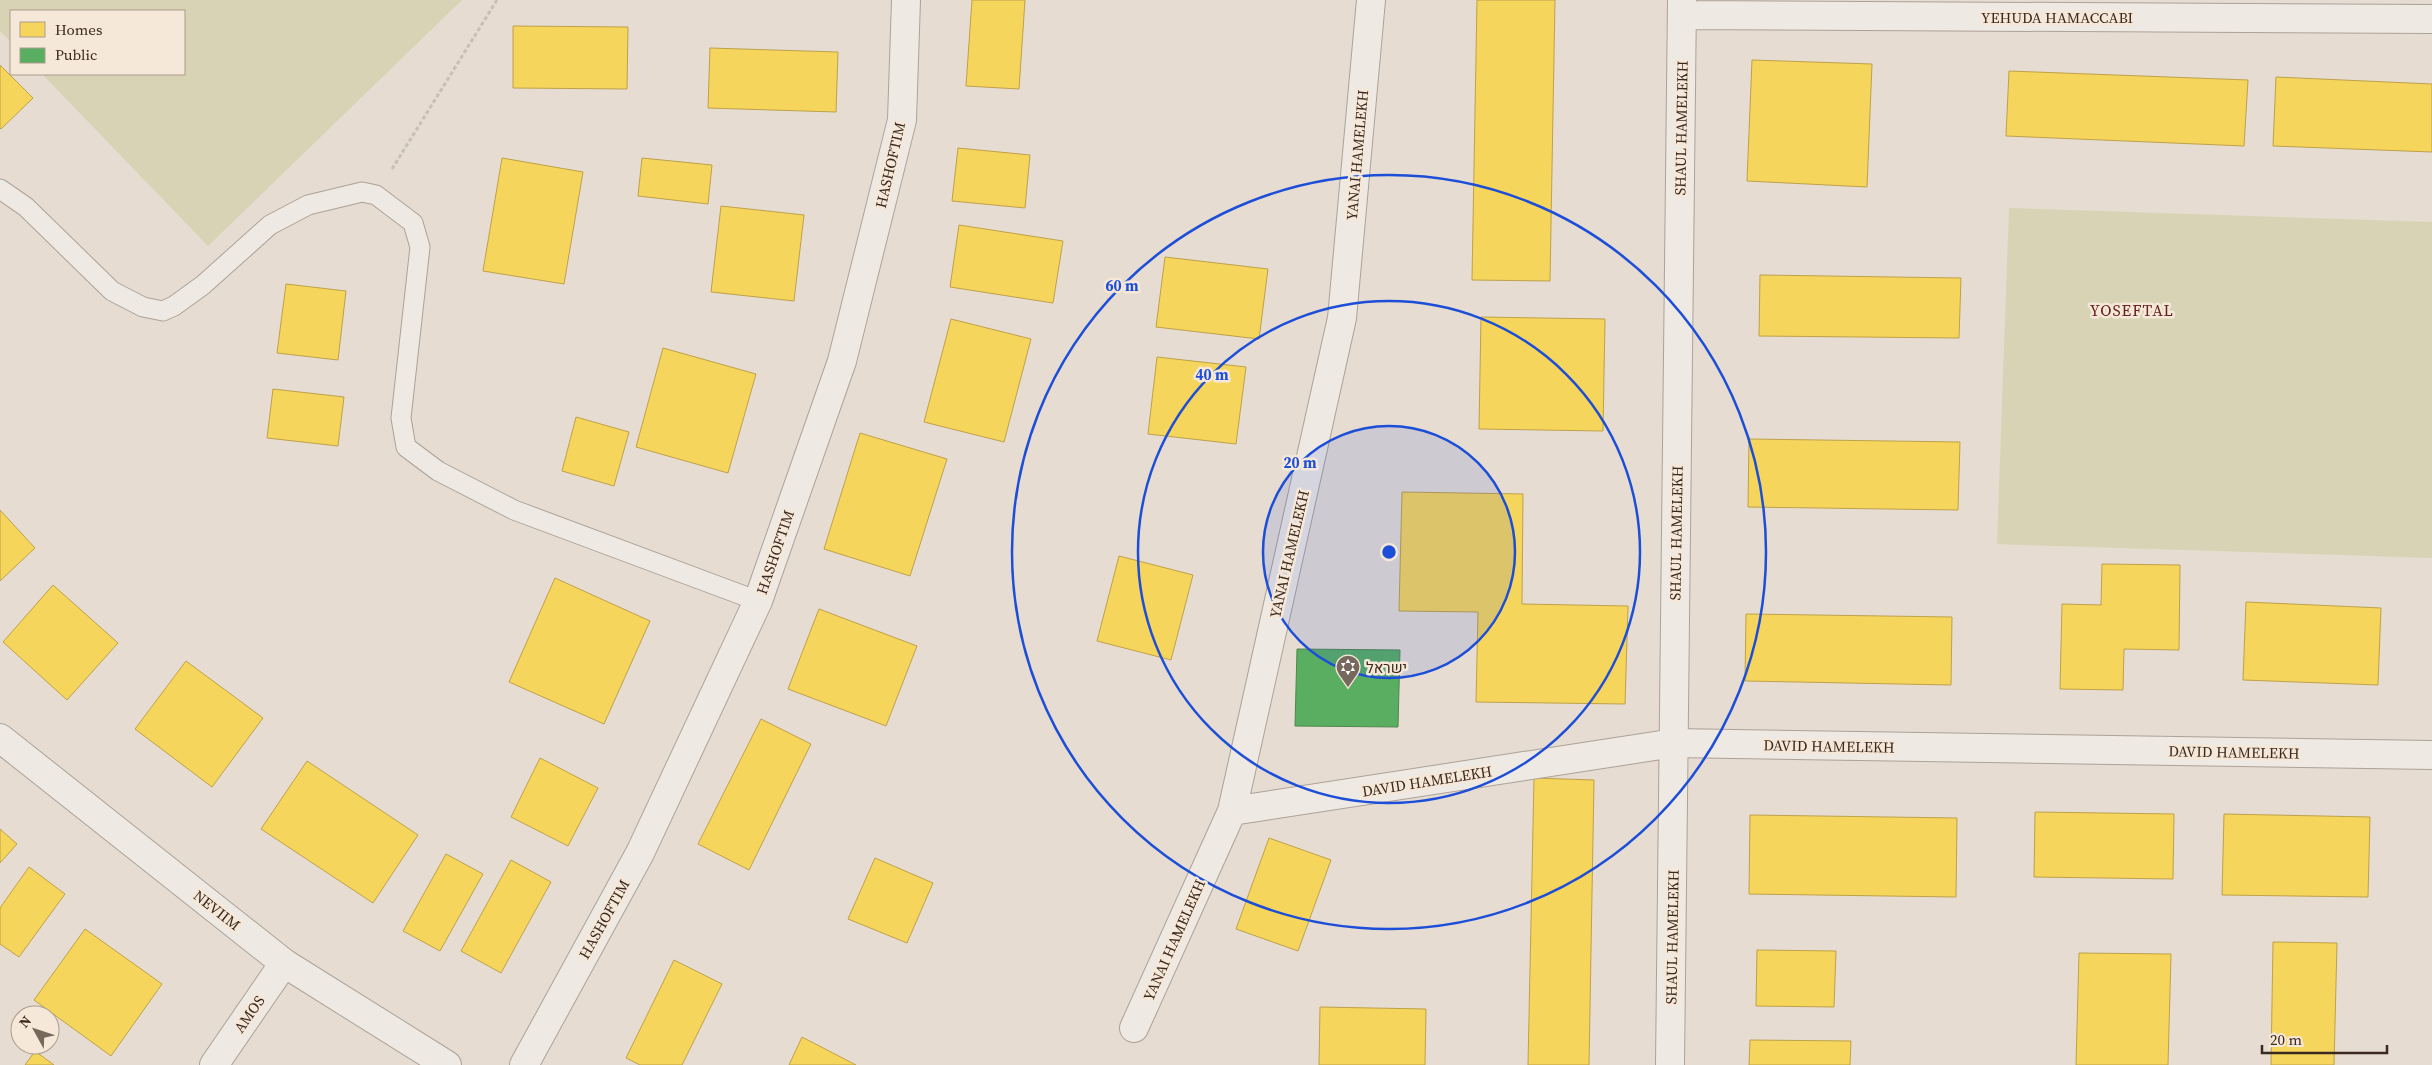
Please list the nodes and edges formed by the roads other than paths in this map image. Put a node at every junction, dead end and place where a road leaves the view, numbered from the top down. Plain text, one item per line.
1 (906, 0) edge
2 (1371, 0) edge
3 (1682, 7) edge
4 (2432, 19) edge
5 (0, 189) edge
6 (758, 601) junction
7 (0, 738) edge
8 (1674, 743) junction
9 (2432, 755) edge
10 (1232, 811) junction
11 (284, 963) junction
12 (1134, 1028) dead end
13 (214, 1065) edge
14 (447, 1065) edge
15 (524, 1065) edge
16 (1670, 1065) edge

1 - 6 street, HASHOFTIM
2 - 10 street, YANAI HAMELEKH
3 - 4 street, YEHUDA HAMACCABI
3 - 8 street, SHAUL HAMELEKH
5 - 6 lane
6 - 15 street, HASHOFTIM
7 - 11 street, NEVIIM
8 - 9 street, DAVID HAMELEKH
8 - 10 street, DAVID HAMELEKH
8 - 16 street, SHAUL HAMELEKH
10 - 12 street, YANAI HAMELEKH
11 - 13 street, AMOS
11 - 14 street, NEVIIM

